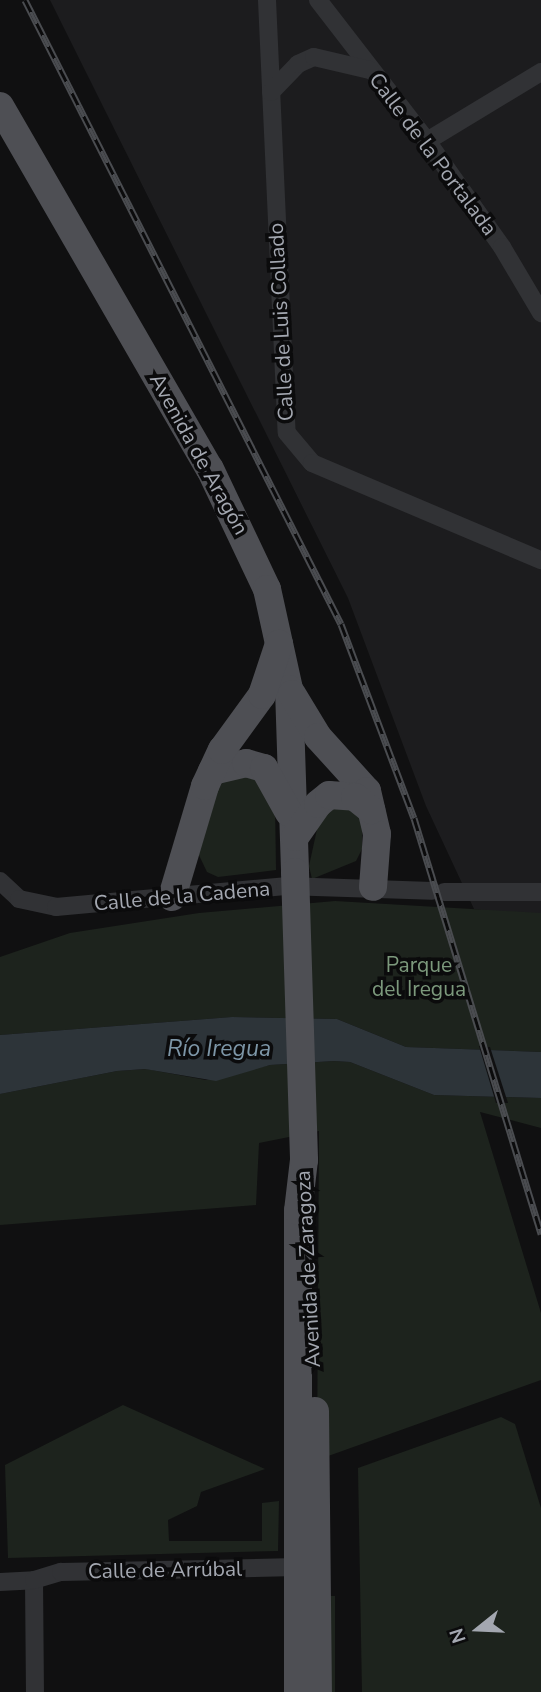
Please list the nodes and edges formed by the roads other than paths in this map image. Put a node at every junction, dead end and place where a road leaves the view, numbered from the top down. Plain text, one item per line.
1 (267, 0) edge
2 (318, 0) edge
3 (370, 70) junction
4 (541, 72) edge
5 (271, 92) junction
6 (0, 106) edge
7 (426, 141) junction
8 (541, 313) edge
9 (541, 559) edge
10 (281, 638) junction
11 (289, 689) junction
12 (212, 771) junction
13 (371, 810) junction
14 (295, 831) junction
15 (0, 881) edge
16 (373, 887) junction
17 (541, 892) edge
18 (172, 897) junction
19 (304, 1160) junction
20 (297, 1567) junction
21 (34, 1580) junction
22 (0, 1582) edge
23 (34, 1692) edge
24 (298, 1692) edge
25 (317, 1692) edge

1 - 5 street, Calle de Luis Collado
2 - 3 street, Calle de la Portalada
3 - 5 street
3 - 7 street, Calle de la Portalada
4 - 7 street
5 - 9 street, Calle de Luis Collado
6 - 10 main road, Avenida de Aragón
7 - 8 street, Calle de la Portalada
10 - 11 main road, Avenida de Aragón
10 - 12 main road
11 - 13 main road
11 - 14 main road, Avenida de Aragón
12 - 14 main road
12 - 18 main road
13 - 14 main road
13 - 16 main road
14 - 19 main road, Avenida de Aragón, bridge
15 - 18 street, Calle de la Cadena
16 - 17 street, Calle de la Cadena
16 - 18 street, Calle de la Cadena
19 - 20 main road, Avenida de Zaragoza
19 - 25 main road, Avenida de Zaragoza
20 - 21 street, Calle de Arrúbal
20 - 24 main road, Avenida de Zaragoza
21 - 22 street, Calle de Arrúbal
21 - 23 street

